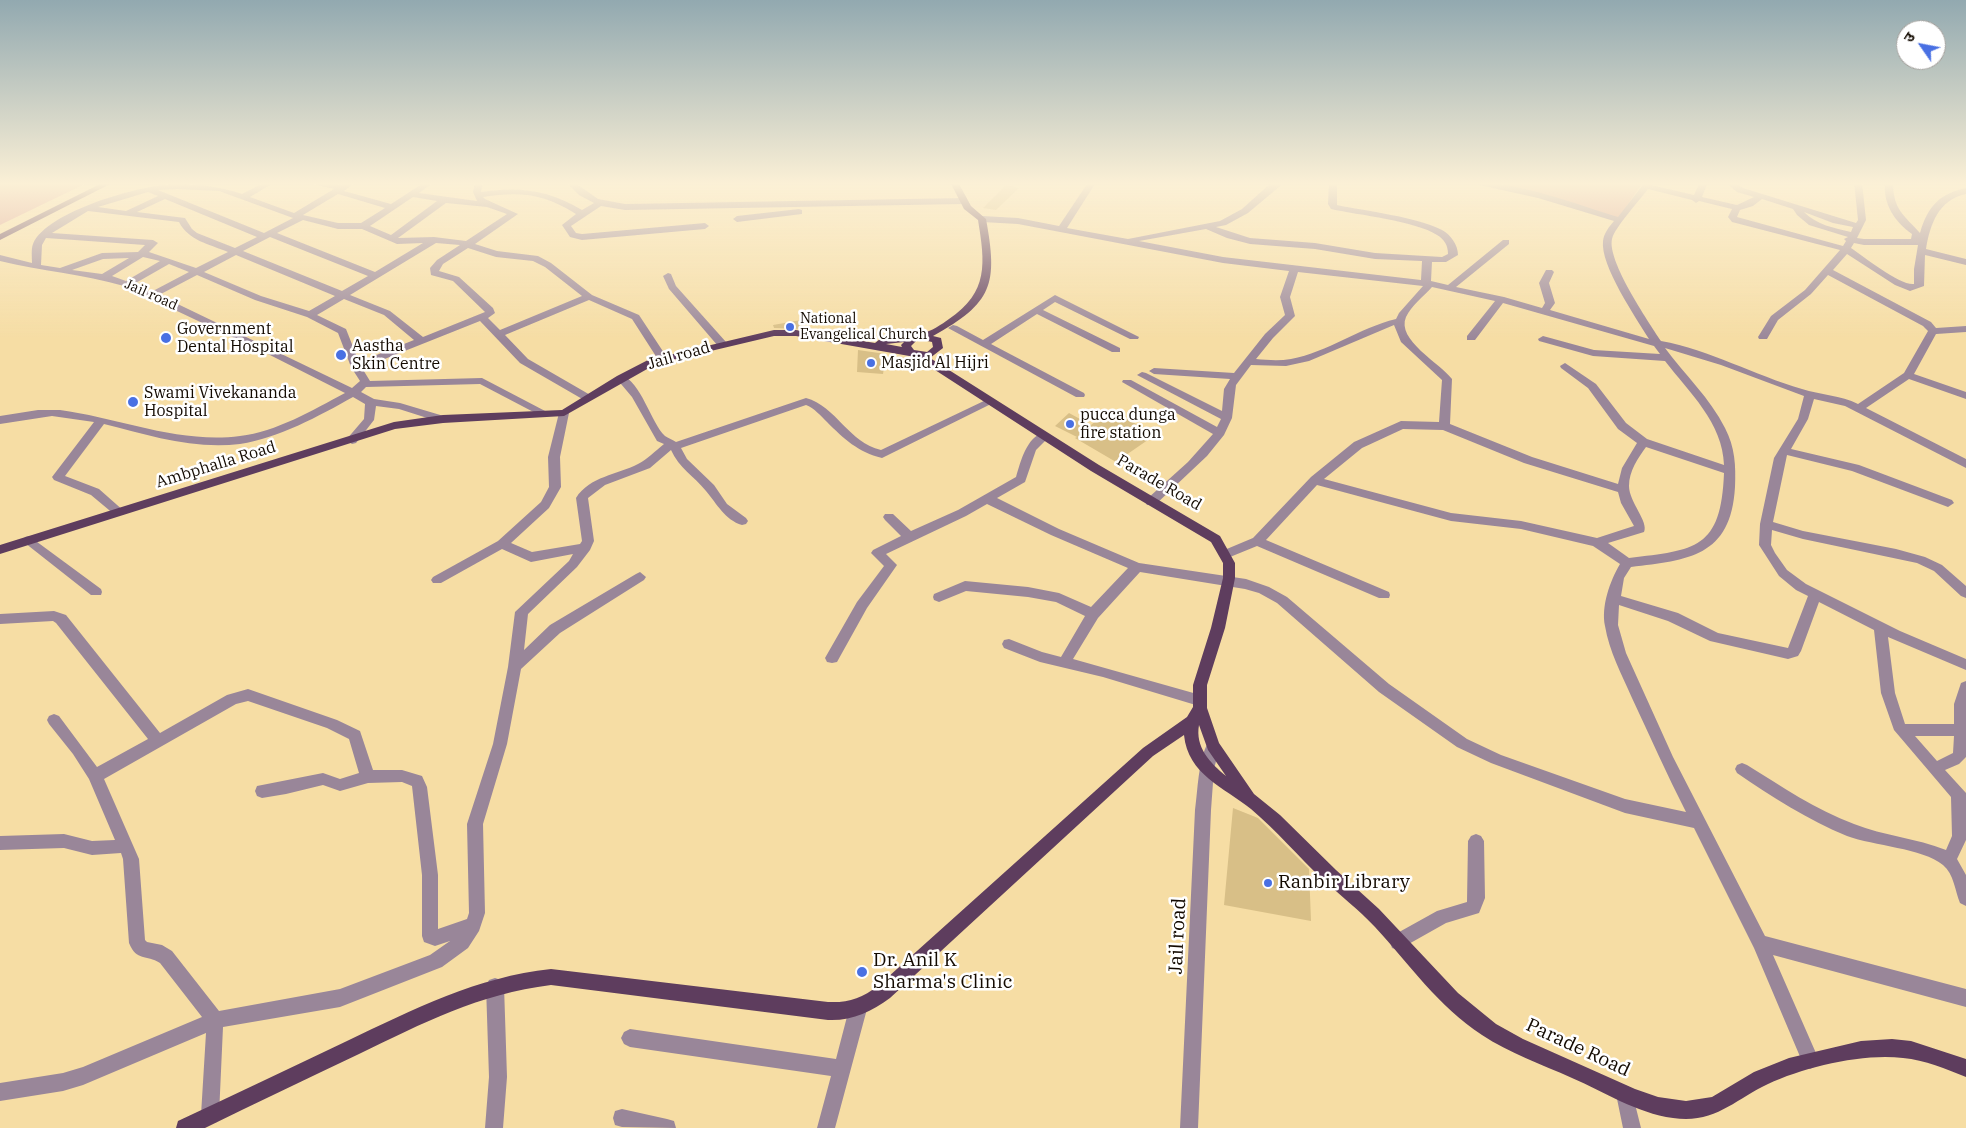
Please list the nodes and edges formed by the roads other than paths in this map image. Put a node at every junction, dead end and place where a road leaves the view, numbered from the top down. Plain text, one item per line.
1 (43, 235) joint
2 (193, 235) edge
3 (265, 235) edge
4 (382, 235) edge
5 (397, 235) edge
6 (483, 235) edge
7 (573, 235) edge
8 (605, 235) edge
9 (984, 235) edge
10 (1089, 235) edge
11 (1157, 235) edge
12 (1227, 235) edge
13 (1441, 235) edge
14 (1610, 235) edge
15 (1814, 235) edge
16 (1837, 235) edge
17 (1853, 235) edge
18 (1917, 235) edge
19 (1924, 235) edge
20 (268, 236) junction
21 (391, 239) junction
22 (434, 240) junction
23 (1128, 241) junction
24 (1849, 241) junction
25 (1506, 242) dead end
26 (469, 244) junction
27 (1921, 244) junction
28 (238, 251) junction
29 (141, 254) junction
30 (1, 257) edge
31 (1427, 259) junction
32 (168, 260) junction
33 (1966, 262) edge
34 (36, 267) junction
35 (1295, 268) junction
36 (1826, 270) junction
37 (58, 271) junction
38 (198, 272) junction
39 (1549, 272) dead end
40 (377, 276) junction
41 (668, 276) dead end
42 (104, 277) junction
43 (127, 284) junction
44 (1428, 284) junction
45 (1450, 288) junction
46 (152, 295) junction
47 (343, 296) junction
48 (589, 297) junction
49 (1501, 299) junction
50 (1036, 310) junction
51 (1544, 312) junction
52 (310, 315) junction
53 (482, 317) junction
54 (1400, 321) junction
55 (955, 324) junction
56 (1966, 329) edge
57 (1933, 332) junction
58 (498, 334) junction
59 (926, 336) junction
60 (1134, 336) dead end
61 (1762, 337) dead end
62 (914, 338) junction
63 (1471, 338) dead end
64 (1543, 339) dead end
65 (420, 340) junction
66 (985, 343) junction
67 (1658, 343) junction
68 (722, 344) junction
69 (865, 344) junction
70 (939, 347) junction
71 (1116, 350) dead end
72 (909, 351) junction
73 (919, 355) junction
74 (1668, 358) junction
75 (663, 359) junction
76 (1248, 362) junction
77 (1565, 366) dead end
78 (356, 367) junction
79 (1154, 371) dead end
80 (947, 372) junction
81 (1142, 375) dead end
82 (1908, 375) junction
83 (1236, 376) junction
84 (621, 378) junction
85 (1127, 382) dead end
86 (364, 384) junction
87 (351, 393) junction
88 (1080, 394) dead end
89 (1810, 395) junction
90 (1966, 396) edge
91 (588, 398) junction
92 (371, 402) junction
93 (990, 402) junction
94 (1859, 408) junction
95 (564, 413) junction
96 (543, 414) junction
97 (1226, 418) junction
98 (443, 419) junction
99 (0, 420) edge
100 (100, 421) junction
101 (1444, 426) junction
102 (1219, 433) junction
103 (1044, 436) junction
104 (352, 440) junction
105 (1643, 442) junction
106 (673, 446) junction
107 (1784, 451) junction
108 (1964, 460) edge
109 (1730, 471) junction
110 (1315, 480) junction
111 (1622, 490) junction
112 (988, 499) junction
113 (1151, 502) junction
114 (1948, 503) dead end
115 (119, 512) junction
116 (889, 517) dead end
117 (742, 522) dead end
118 (1766, 524) junction
119 (1201, 530) junction
120 (909, 537) junction
121 (29, 540) junction
122 (1257, 542) junction
123 (1597, 542) junction
124 (502, 544) junction
125 (586, 547) junction
126 (0, 550) edge
127 (1226, 554) junction
128 (1627, 563) junction
129 (1137, 567) junction
130 (640, 577) dead end
131 (437, 580) dead end
132 (1226, 583) junction
133 (96, 592) dead end
134 (1966, 593) edge
135 (1384, 595) dead end
136 (1815, 595) junction
137 (939, 597) dead end
138 (1613, 598) junction
139 (1093, 614) junction
140 (0, 619) edge
141 (1880, 628) junction
142 (1009, 644) dead end
143 (832, 658) dead end
144 (1064, 663) junction
145 (1966, 665) edge
146 (515, 667) junction
147 (1966, 687) edge
148 (1200, 704) junction
149 (54, 720) dead end
150 (1192, 721) junction
151 (1901, 730) junction
152 (1964, 730) junction
153 (157, 740) junction
154 (1212, 746) junction
155 (1934, 768) junction
156 (1207, 769) junction
157 (1742, 770) dead end
158 (94, 776) junction
159 (368, 777) junction
160 (262, 791) dead end
161 (1962, 799) edge
162 (1251, 800) junction
163 (1699, 822) junction
164 (1476, 841) dead end
165 (0, 843) edge
166 (126, 846) junction
167 (1949, 860) junction
168 (1966, 898) edge
169 (473, 925) junction
170 (1398, 942) junction
171 (1760, 943) junction
172 (495, 986) junction
173 (1966, 998) edge
174 (858, 1009) junction
175 (215, 1020) junction
176 (630, 1038) dead end
177 (1810, 1060) junction
178 (1966, 1068) edge
179 (842, 1069) junction
180 (0, 1092) edge
181 (1625, 1094) junction
182 (210, 1116) junction
183 (622, 1118) dead end
184 (185, 1128) edge
185 (494, 1128) edge
186 (667, 1128) edge
187 (826, 1128) edge
188 (1189, 1128) edge
189 (1632, 1128) edge

1 - 29 street
1 - 34 street
2 - 28 street
3 - 20 street
4 - 21 street
5 - 21 street
6 - 26 street
7 - 8 street
9 - 55 main road
10 - 23 street
11 - 23 street
12 - 31 street
13 - 31 street
14 - 67 street
15 - 24 street
16 - 24 street
17 - 24 street
18 - 27 street
19 - 27 street
20 - 28 street
20 - 40 street
21 - 22 street
22 - 26 street
22 - 40 street
23 - 35 street
24 - 27 street
24 - 27 street
24 - 36 street
25 - 45 street
26 - 48 street
26 - 53 street
27 - 33 street
28 - 38 street
28 - 47 street
29 - 32 street
29 - 37 street
29 - 42 street
30 - 34 street, Jail road
31 - 44 street
32 - 38 street
32 - 43 street
34 - 37 street, Jail road
35 - 44 street
35 - 76 street
36 - 57 street
36 - 61 street
37 - 42 street, Jail road
38 - 46 street
38 - 52 street
39 - 51 street
40 - 47 street
41 - 68 street
42 - 43 street, Jail road
43 - 46 street, Jail road
44 - 45 street
44 - 54 street
45 - 49 street
46 - 87 street, Jail road
47 - 52 street
47 - 65 street
48 - 58 street
48 - 75 street
49 - 51 street
49 - 63 street
50 - 60 street
50 - 66 street
50 - 71 street
51 - 67 street
52 - 78 street
53 - 58 street
53 - 65 street
54 - 76 street
54 - 101 street
55 - 59 main road
55 - 66 street
55 - 70 main road
56 - 57 street
57 - 82 street
58 - 91 street
59 - 62 main road
59 - 70 main road
62 - 69 main road
62 - 72 main road
64 - 74 street
65 - 78 street
66 - 88 street
67 - 74 street
67 - 89 street
68 - 69 main road, Jail road
68 - 75 main road, Jail road
69 - 72 main road, Jail road
70 - 73 main road
70 - 80 main road
72 - 73 main road, Parade Road
73 - 80 main road, Parade Road
74 - 109 street
75 - 84 main road, Jail road
76 - 83 street
77 - 105 street
78 - 86 street
79 - 83 street
80 - 93 main road, Parade Road
81 - 97 street
82 - 90 street
82 - 94 street
83 - 97 street
84 - 91 main road, Jail road
84 - 106 street
85 - 102 street
86 - 87 street
86 - 96 street
87 - 92 street, Jail road
87 - 100 street
89 - 94 street
89 - 107 street
91 - 95 main road, Jail road
92 - 98 street, Jail road
92 - 104 street
93 - 103 main road, Parade Road
93 - 106 street
94 - 108 street
95 - 96 main road, Jail road
95 - 124 street
96 - 98 main road, Jail road
97 - 102 street
98 - 104 main road, Ambphalla Road
99 - 100 street
100 - 115 street
101 - 110 street
101 - 111 street
102 - 113 street
103 - 112 street
103 - 113 main road, Parade Road
104 - 115 main road, Ambphalla Road
105 - 109 street
105 - 111 street
106 - 117 street
106 - 125 street
107 - 114 street
107 - 118 street
109 - 128 street
110 - 122 street
110 - 123 street
111 - 123 street
112 - 120 street
112 - 129 street
113 - 119 main road, Parade Road
115 - 121 main road, Ambphalla Road
116 - 120 street
118 - 134 street
118 - 136 street
119 - 127 main road, Parade Road
119 - 132 main road, Parade Road
120 - 143 street
121 - 126 main road, Ambphalla Road
121 - 133 street
122 - 127 street
122 - 135 street
123 - 128 street
124 - 125 street
124 - 131 street
125 - 146 street
127 - 132 main road, Parade Road
128 - 138 street
129 - 132 street
129 - 139 street
130 - 146 street
132 - 148 main road, Parade Road
132 - 163 street
136 - 138 street
136 - 141 street
137 - 139 street
138 - 163 street
139 - 144 street
140 - 153 street
141 - 145 street
141 - 151 street
142 - 144 street
144 - 148 street
146 - 169 street
147 - 152 street
148 - 150 main road, Parade Road
148 - 154 main road, Parade Road
149 - 158 street
150 - 156 main road
150 - 174 main road
151 - 152 street
151 - 155 street
152 - 155 street
153 - 158 street
153 - 159 street
154 - 156 street, Jail road
154 - 162 main road, Parade Road
155 - 161 street
156 - 162 main road
156 - 188 street, Jail road
157 - 167 street
158 - 166 street
159 - 160 street
159 - 169 street
161 - 167 street
162 - 170 main road, Parade Road
163 - 171 street
164 - 170 street
165 - 166 street
166 - 175 street
167 - 168 street
169 - 175 street
170 - 181 main road, Parade Road
171 - 173 street
171 - 177 street
172 - 174 main road
172 - 182 main road
172 - 185 street
174 - 179 street
175 - 180 street
175 - 182 street
176 - 179 street
177 - 178 main road, Parade Road
177 - 181 main road, Parade Road
179 - 187 street
181 - 189 street
182 - 184 main road
183 - 186 street

